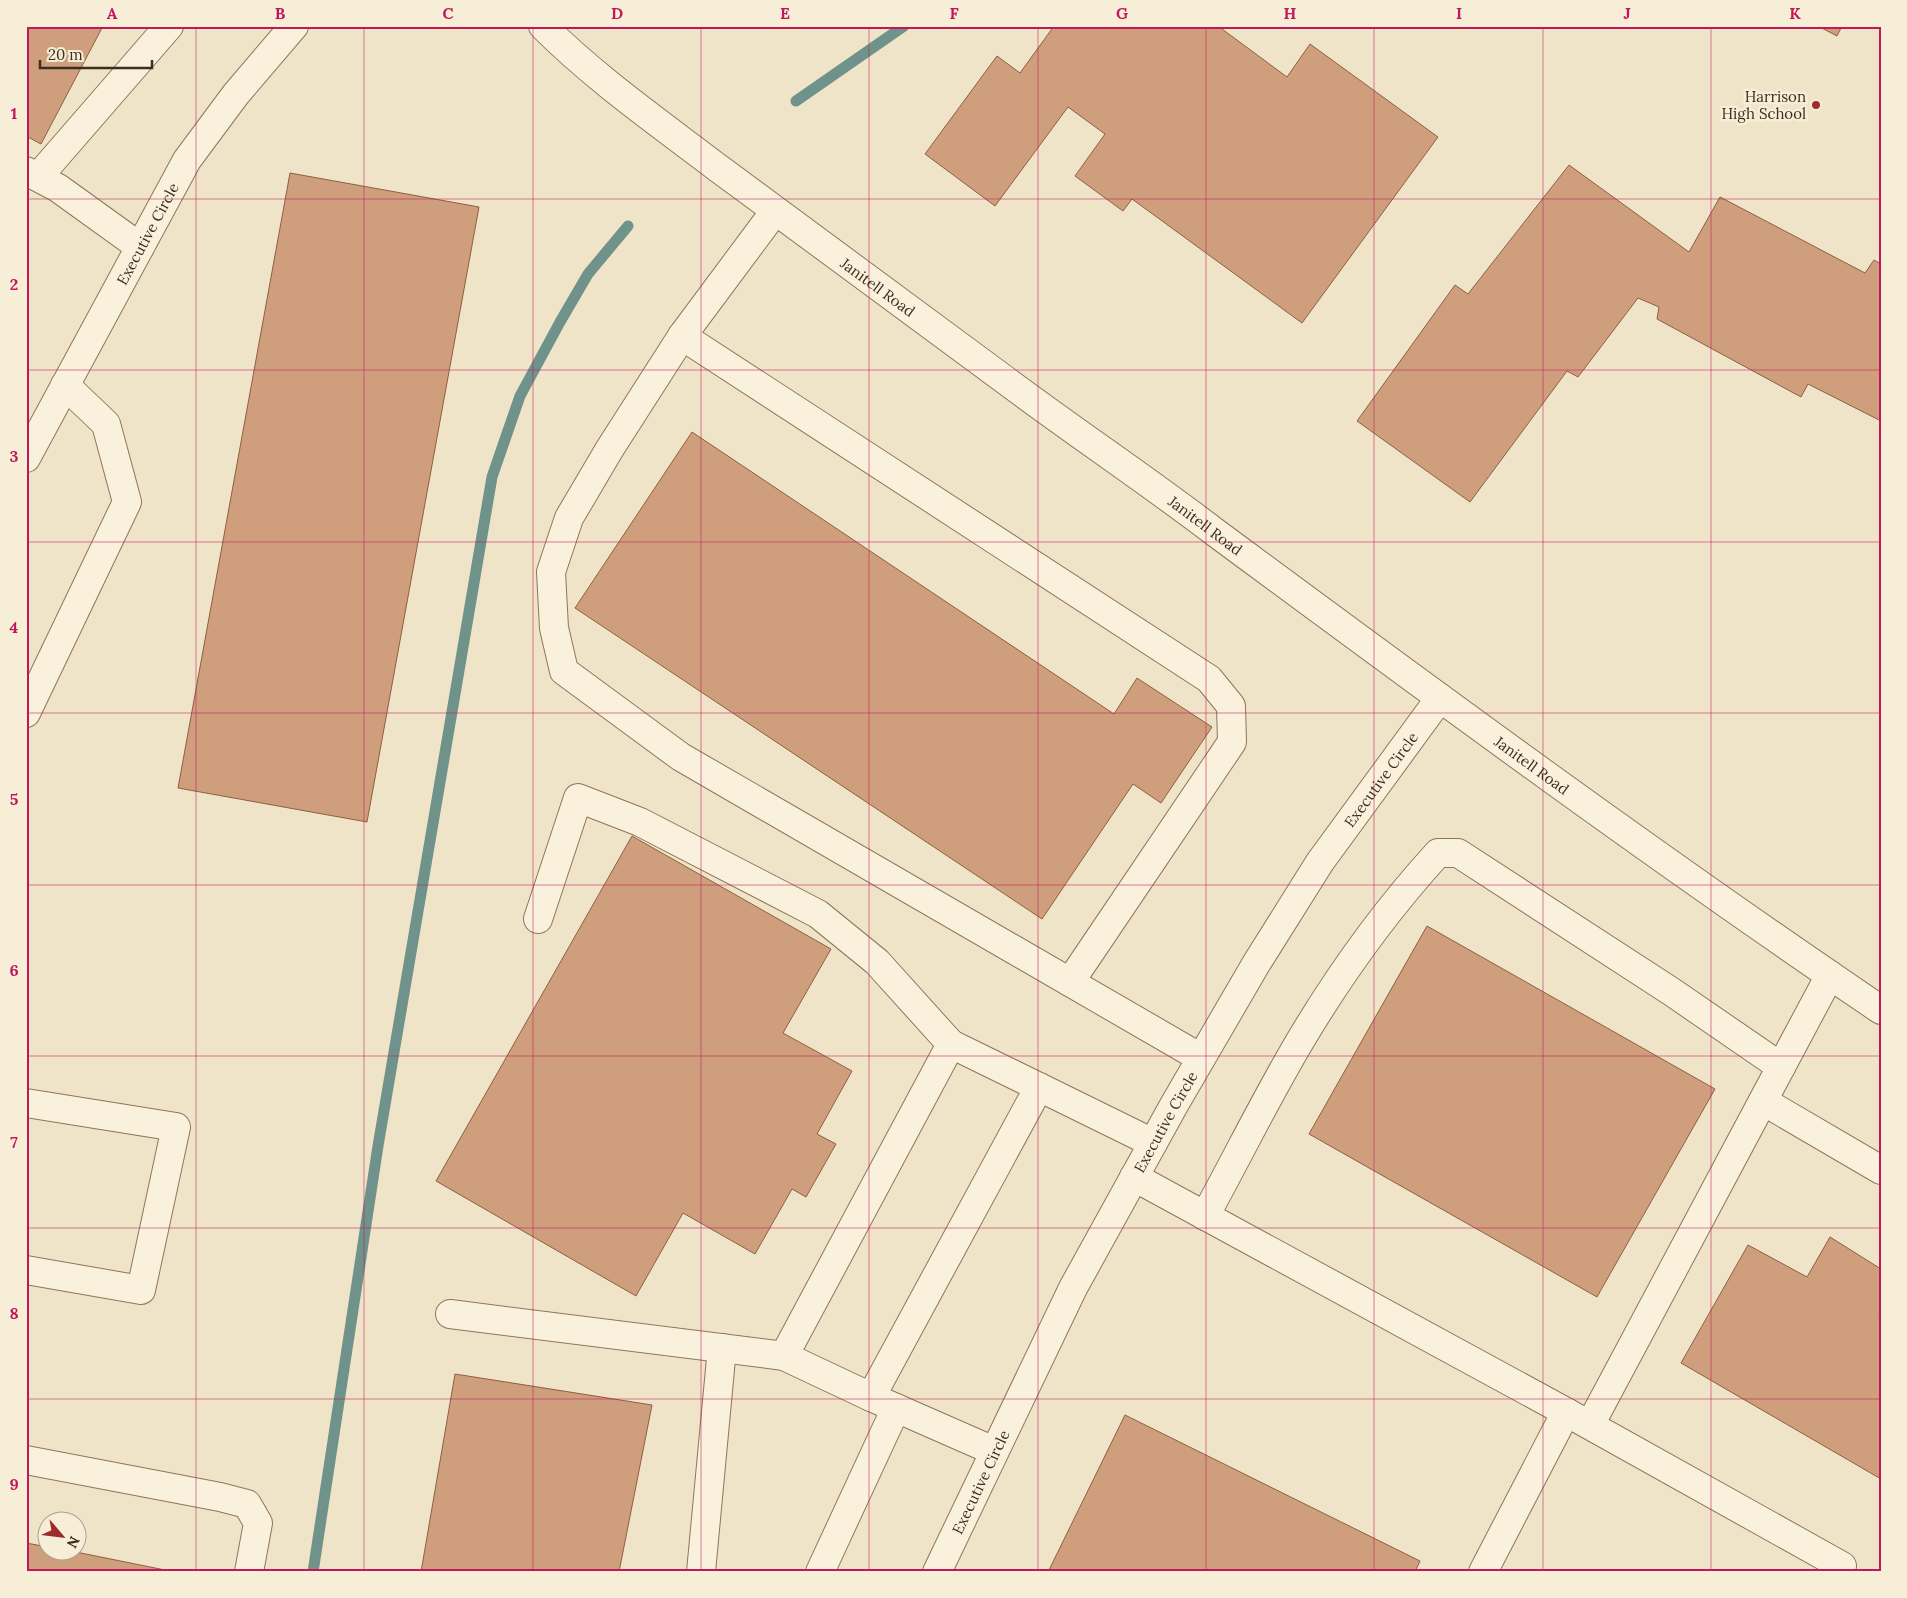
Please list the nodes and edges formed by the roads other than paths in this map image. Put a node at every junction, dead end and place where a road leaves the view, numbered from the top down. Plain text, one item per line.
1 (169, 26) edge
2 (294, 26) edge
3 (543, 26) edge
4 (32, 174) edge
5 (775, 211) junction
6 (140, 247) junction
7 (682, 336) junction
8 (65, 385) junction
9 (26, 458) edge
10 (1440, 698) junction
11 (26, 713) edge
12 (538, 920) dead end
13 (1830, 975) junction
14 (1070, 982) junction
15 (1881, 1010) edge
16 (951, 1044) junction
17 (1201, 1058) junction
18 (1781, 1067) junction
19 (1039, 1087) junction
20 (1763, 1101) junction
21 (26, 1103) edge
22 (1153, 1144) junction
23 (1881, 1170) edge
24 (1134, 1177) junction
25 (1205, 1216) junction
26 (26, 1270) edge
27 (450, 1314) dead end
28 (722, 1348) junction
29 (784, 1356) junction
30 (871, 1397) junction
31 (896, 1408) junction
32 (1566, 1412) junction
33 (1590, 1426) junction
34 (994, 1451) junction
35 (26, 1460) edge
36 (1842, 1566) dead end
37 (249, 1572) edge
38 (701, 1572) edge
39 (820, 1572) edge
40 (936, 1572) edge
41 (1483, 1572) edge

1 - 4 street
2 - 6 street, Executive Circle
3 - 5 street, Janitell Road
4 - 6 street
5 - 7 street
5 - 10 street, Janitell Road
6 - 8 street, Executive Circle
7 - 14 street
7 - 14 street
8 - 9 street, Executive Circle
8 - 11 street
10 - 13 street, Janitell Road
10 - 17 street, Executive Circle
12 - 16 street
13 - 15 street, Janitell Road
13 - 18 street
14 - 17 street
16 - 19 street
16 - 29 street
17 - 22 street, Executive Circle
18 - 20 street
18 - 25 street
19 - 22 street
19 - 30 street
20 - 23 street
20 - 33 street
21 - 26 street
22 - 24 street, Executive Circle
24 - 25 street
24 - 34 street, Executive Circle
25 - 32 street
27 - 28 street
28 - 29 street
28 - 38 street
29 - 30 street
30 - 31 street
31 - 34 street
31 - 39 street
32 - 33 street
32 - 41 street
33 - 36 street
34 - 40 street, Executive Circle
35 - 37 street

